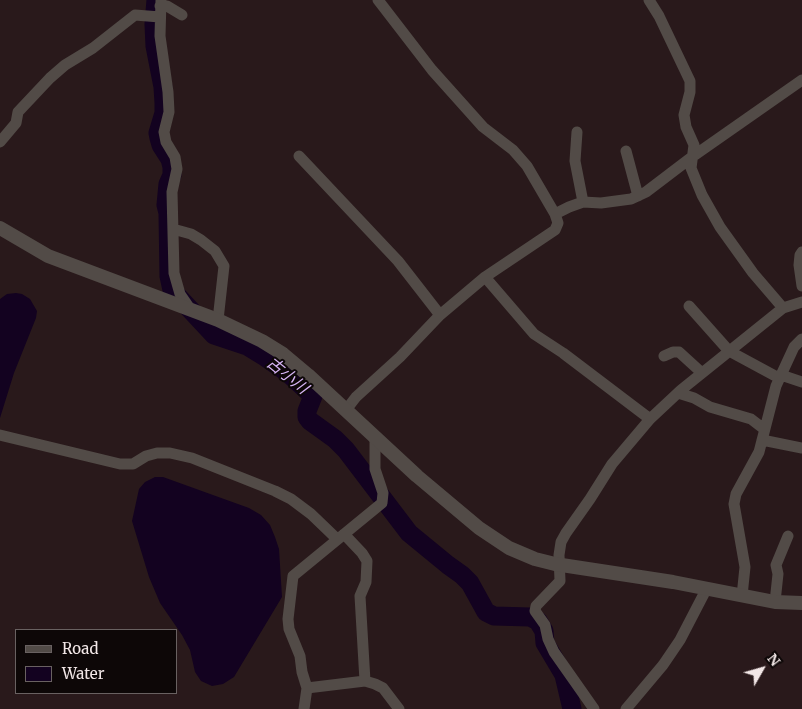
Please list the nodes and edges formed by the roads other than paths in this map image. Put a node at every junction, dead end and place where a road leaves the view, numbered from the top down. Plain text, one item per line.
1 (378, 0) edge
2 (649, 0) edge
3 (160, 7) edge
4 (182, 15) dead end
5 (802, 80) edge
6 (577, 132) dead end
7 (0, 142) edge
8 (626, 151) dead end
9 (299, 156) dead end
10 (692, 157) junction
11 (638, 196) junction
12 (583, 202) junction
13 (555, 214) junction
14 (0, 228) edge
15 (173, 229) junction
16 (802, 252) edge
17 (485, 277) junction
18 (802, 286) edge
19 (802, 302) edge
20 (689, 306) dead end
21 (783, 308) junction
22 (191, 310) junction
23 (440, 315) junction
24 (218, 320) junction
25 (802, 339) edge
26 (730, 351) junction
27 (664, 356) dead end
28 (702, 373) junction
29 (780, 377) junction
30 (802, 382) edge
31 (678, 393) junction
32 (346, 410) junction
33 (650, 419) junction
34 (0, 435) edge
35 (763, 435) junction
36 (375, 436) junction
37 (802, 448) edge
38 (788, 536) dead end
39 (340, 537) junction
40 (560, 565) junction
41 (707, 588) junction
42 (742, 596) junction
43 (775, 602) junction
44 (802, 603) edge
45 (365, 681) junction
46 (306, 688) junction
47 (304, 709) edge
48 (399, 709) edge
49 (594, 709) edge
50 (626, 709) edge

1 - 13 street
2 - 10 street
3 - 4 street
3 - 7 street
3 - 15 street
5 - 10 street
6 - 12 street
8 - 11 street
9 - 23 street
10 - 11 street
10 - 21 street
11 - 12 street
12 - 13 street
13 - 17 street
14 - 22 street
15 - 22 street
15 - 24 street
16 - 18 street
17 - 23 street
17 - 33 street
19 - 21 street
20 - 26 street
21 - 26 street
22 - 24 street
23 - 32 street
24 - 32 street
25 - 29 street
26 - 28 street
26 - 29 street
27 - 28 street
28 - 31 street
29 - 30 street
29 - 35 street
31 - 33 street
31 - 35 street
32 - 36 street
33 - 40 street
34 - 39 street
35 - 37 street
35 - 42 street
36 - 39 street
36 - 40 street
38 - 43 street
39 - 45 street
39 - 46 street
40 - 41 street
40 - 49 street
41 - 42 street
41 - 50 street
42 - 43 street
43 - 44 street
45 - 46 street
45 - 48 street
46 - 47 street

